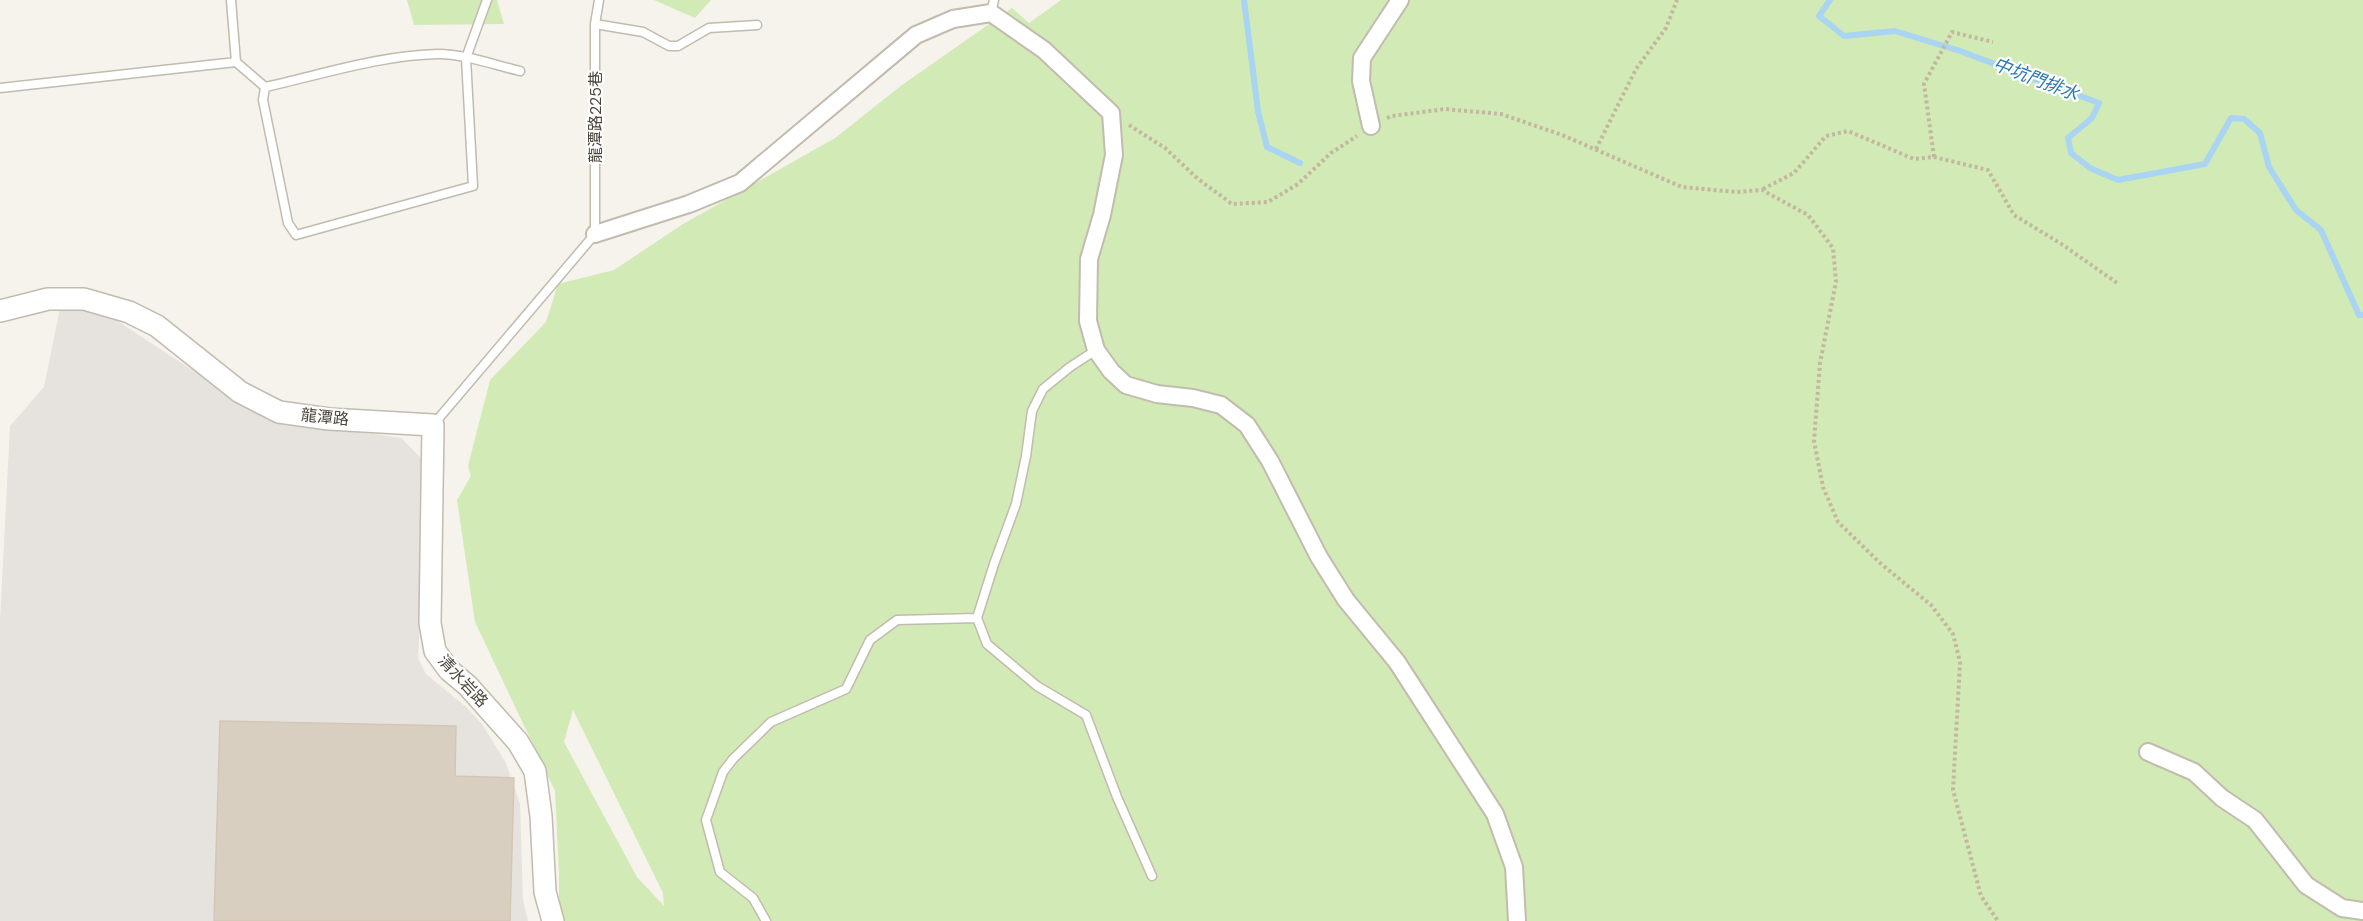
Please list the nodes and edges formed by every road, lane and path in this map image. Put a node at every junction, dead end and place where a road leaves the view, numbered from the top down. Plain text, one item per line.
1 (231, 0) edge
2 (487, 0) edge
3 (599, 0) edge
4 (1400, 0) edge
5 (1677, 0) edge
6 (993, 7) edge
7 (595, 24) junction
8 (757, 25) dead end
9 (1992, 42) dead end
10 (466, 58) junction
11 (236, 63) junction
12 (520, 71) dead end
13 (265, 87) junction
14 (0, 88) edge
15 (1111, 113) junction
16 (1371, 126) junction
17 (1596, 149) junction
18 (1934, 157) junction
19 (1762, 190) junction
20 (595, 234) junction
21 (2117, 283) dead end
22 (0, 311) edge
23 (1096, 350) junction
24 (433, 425) junction
25 (977, 618) junction
26 (2148, 752) dead end
27 (1152, 876) dead end
28 (2363, 911) edge
29 (553, 921) edge
30 (766, 921) edge
31 (1516, 921) edge
32 (1998, 921) edge

1 - 11 lane
2 - 10 lane
3 - 7 lane, 龍潭路225巷
4 - 16 street
5 - 17 path
6 - 15 street
6 - 20 street
7 - 8 lane
7 - 20 lane, 龍潭路225巷
9 - 18 path
10 - 12 lane
10 - 13 lane
10 - 13 lane
11 - 13 lane
11 - 14 lane
15 - 16 path
15 - 23 street
16 - 17 path
17 - 19 path
18 - 19 path
18 - 21 path
19 - 32 path
20 - 24 lane
22 - 24 street, 龍潭路
23 - 25 lane
23 - 31 street
24 - 29 street, 清水岩路
25 - 27 lane
25 - 30 lane
26 - 28 street

